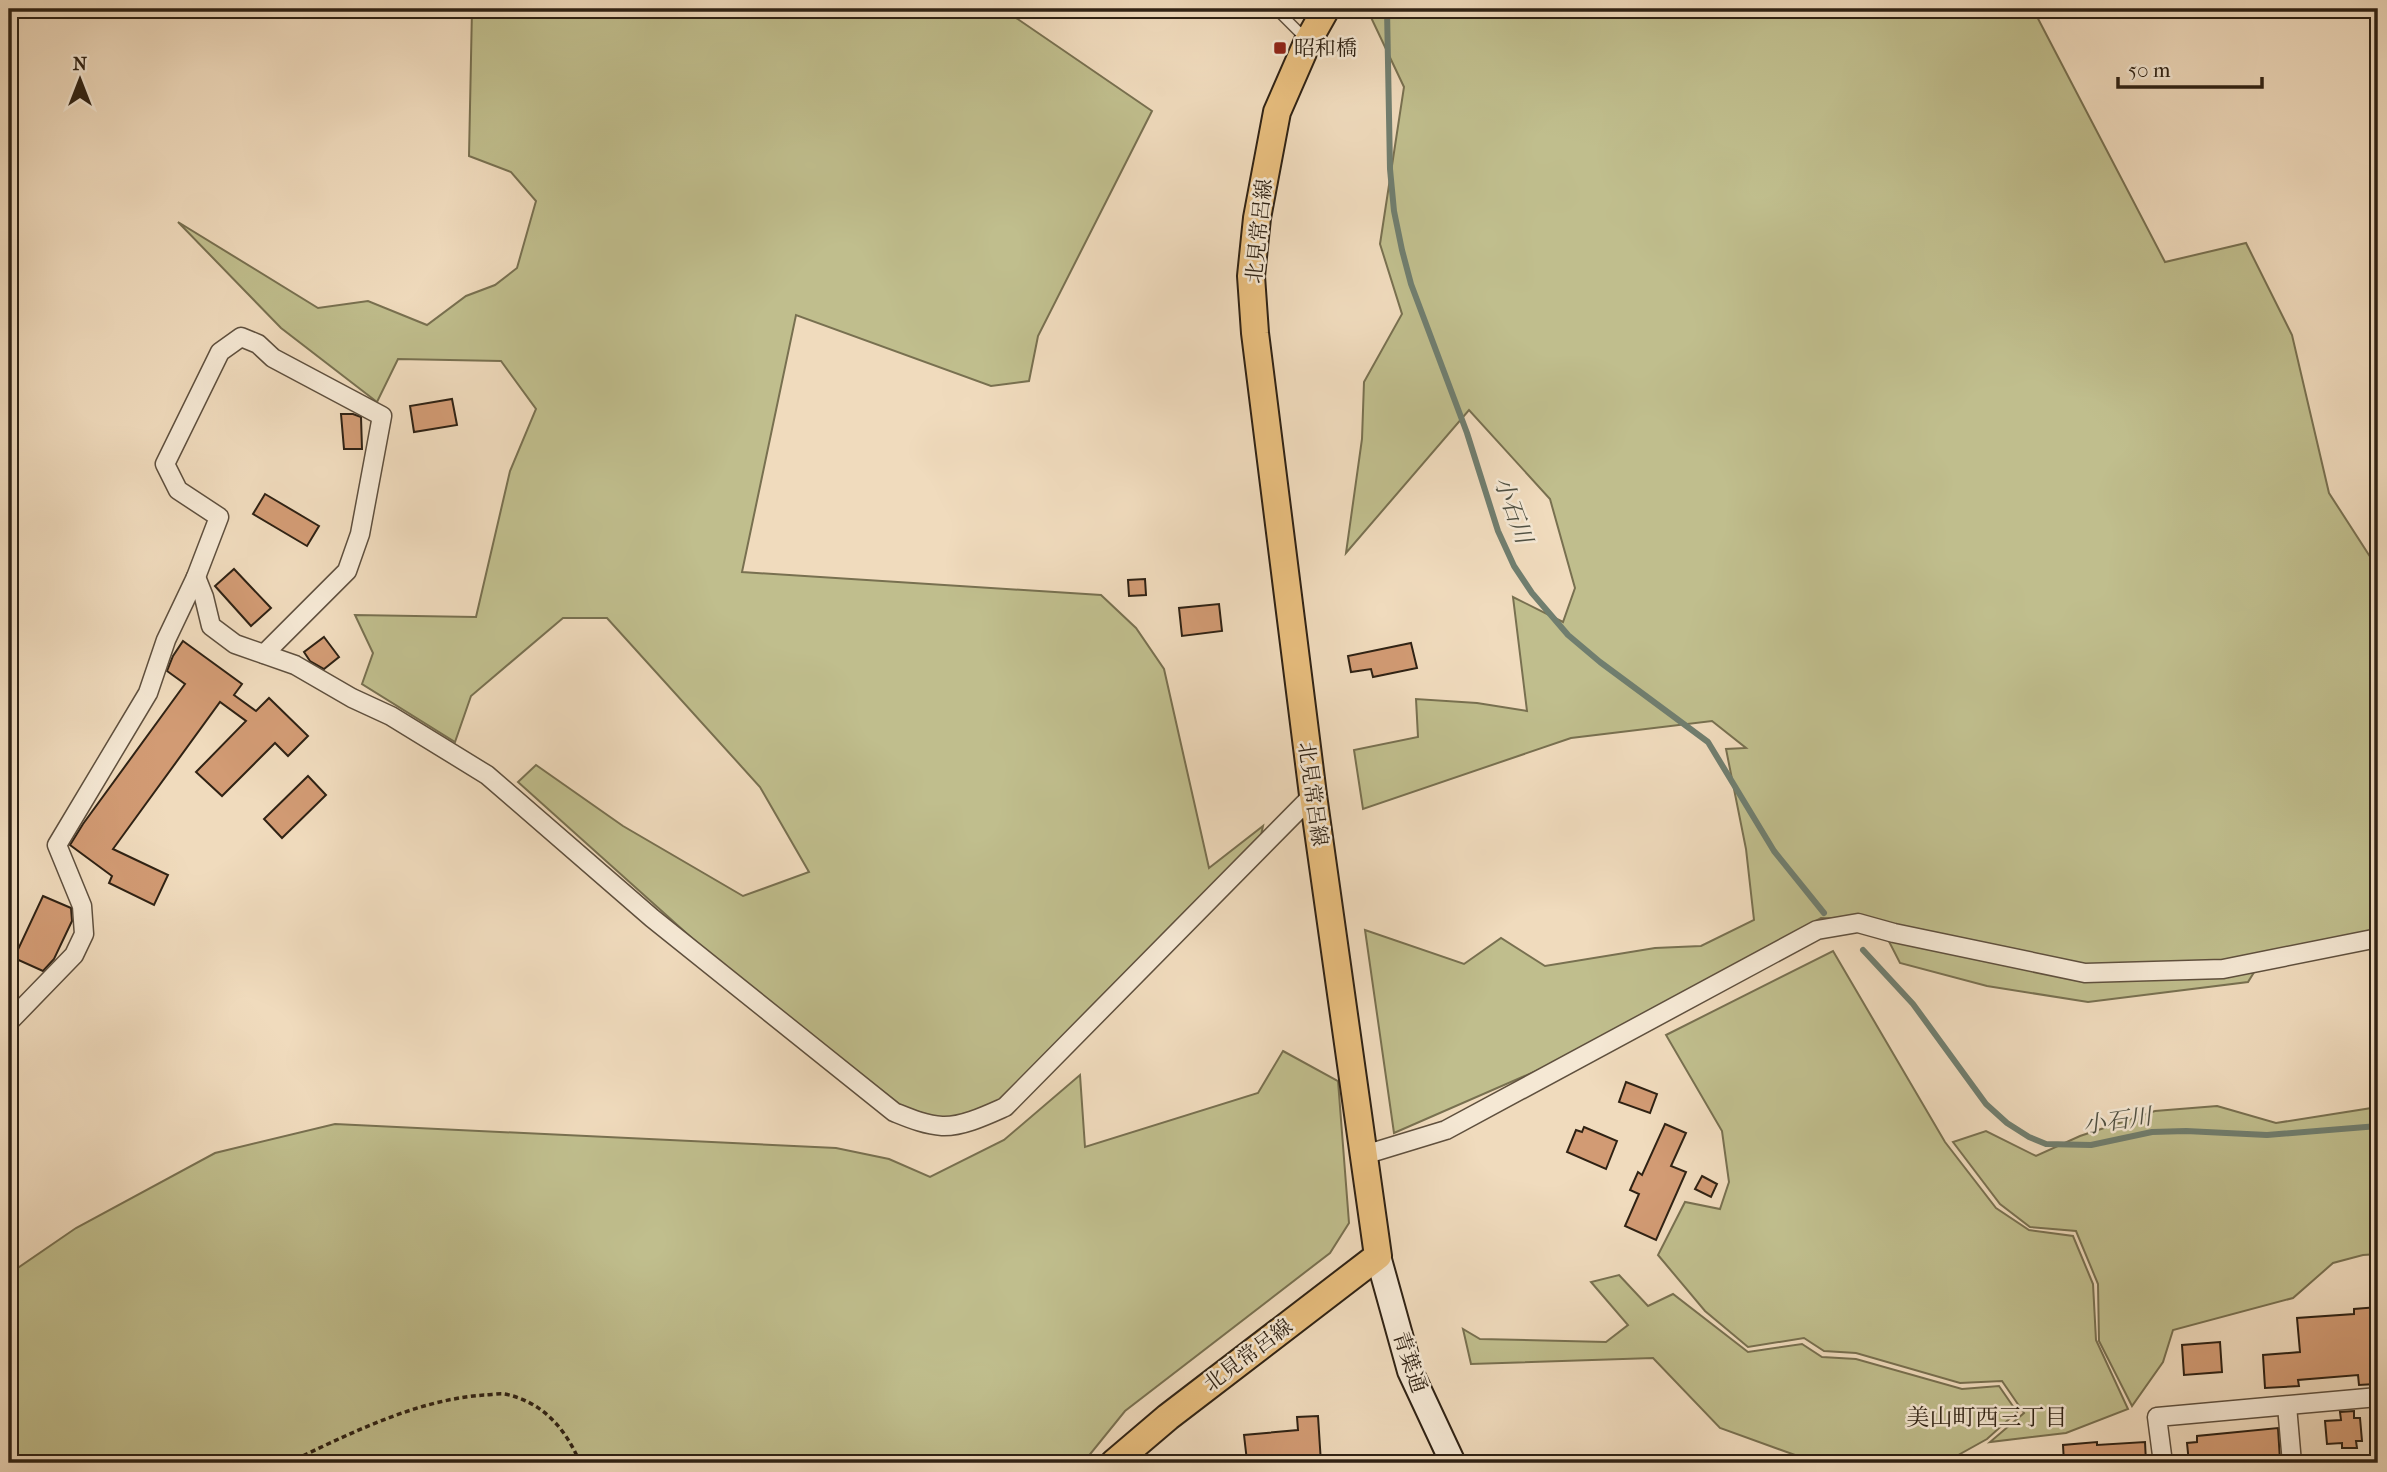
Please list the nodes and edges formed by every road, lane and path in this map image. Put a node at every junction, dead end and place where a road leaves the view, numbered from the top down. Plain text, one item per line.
1 (1276, 9) edge
2 (1326, 9) edge
3 (1308, 41) junction
4 (197, 577) junction
5 (264, 654) junction
6 (1313, 795) junction
7 (2378, 938) edge
8 (9, 1022) edge
9 (1364, 1155) junction
10 (1378, 1256) junction
11 (2378, 1397) edge
12 (2287, 1406) junction
13 (288, 1463) edge
14 (580, 1463) edge
15 (1114, 1463) edge
16 (1453, 1463) edge
17 (2162, 1463) edge
18 (2292, 1463) edge

1 - 3 lane
2 - 3 main road, 北見常呂線
3 - 6 main road, 北見常呂線
4 - 5 street
4 - 5 street
4 - 8 street
5 - 6 street
6 - 9 main road, 北見常呂線
7 - 9 street
9 - 10 main road, 北見常呂線
10 - 15 main road, 北見常呂線
10 - 16 street, 青葉通
11 - 12 street
12 - 17 street
12 - 18 street
13 - 14 path

